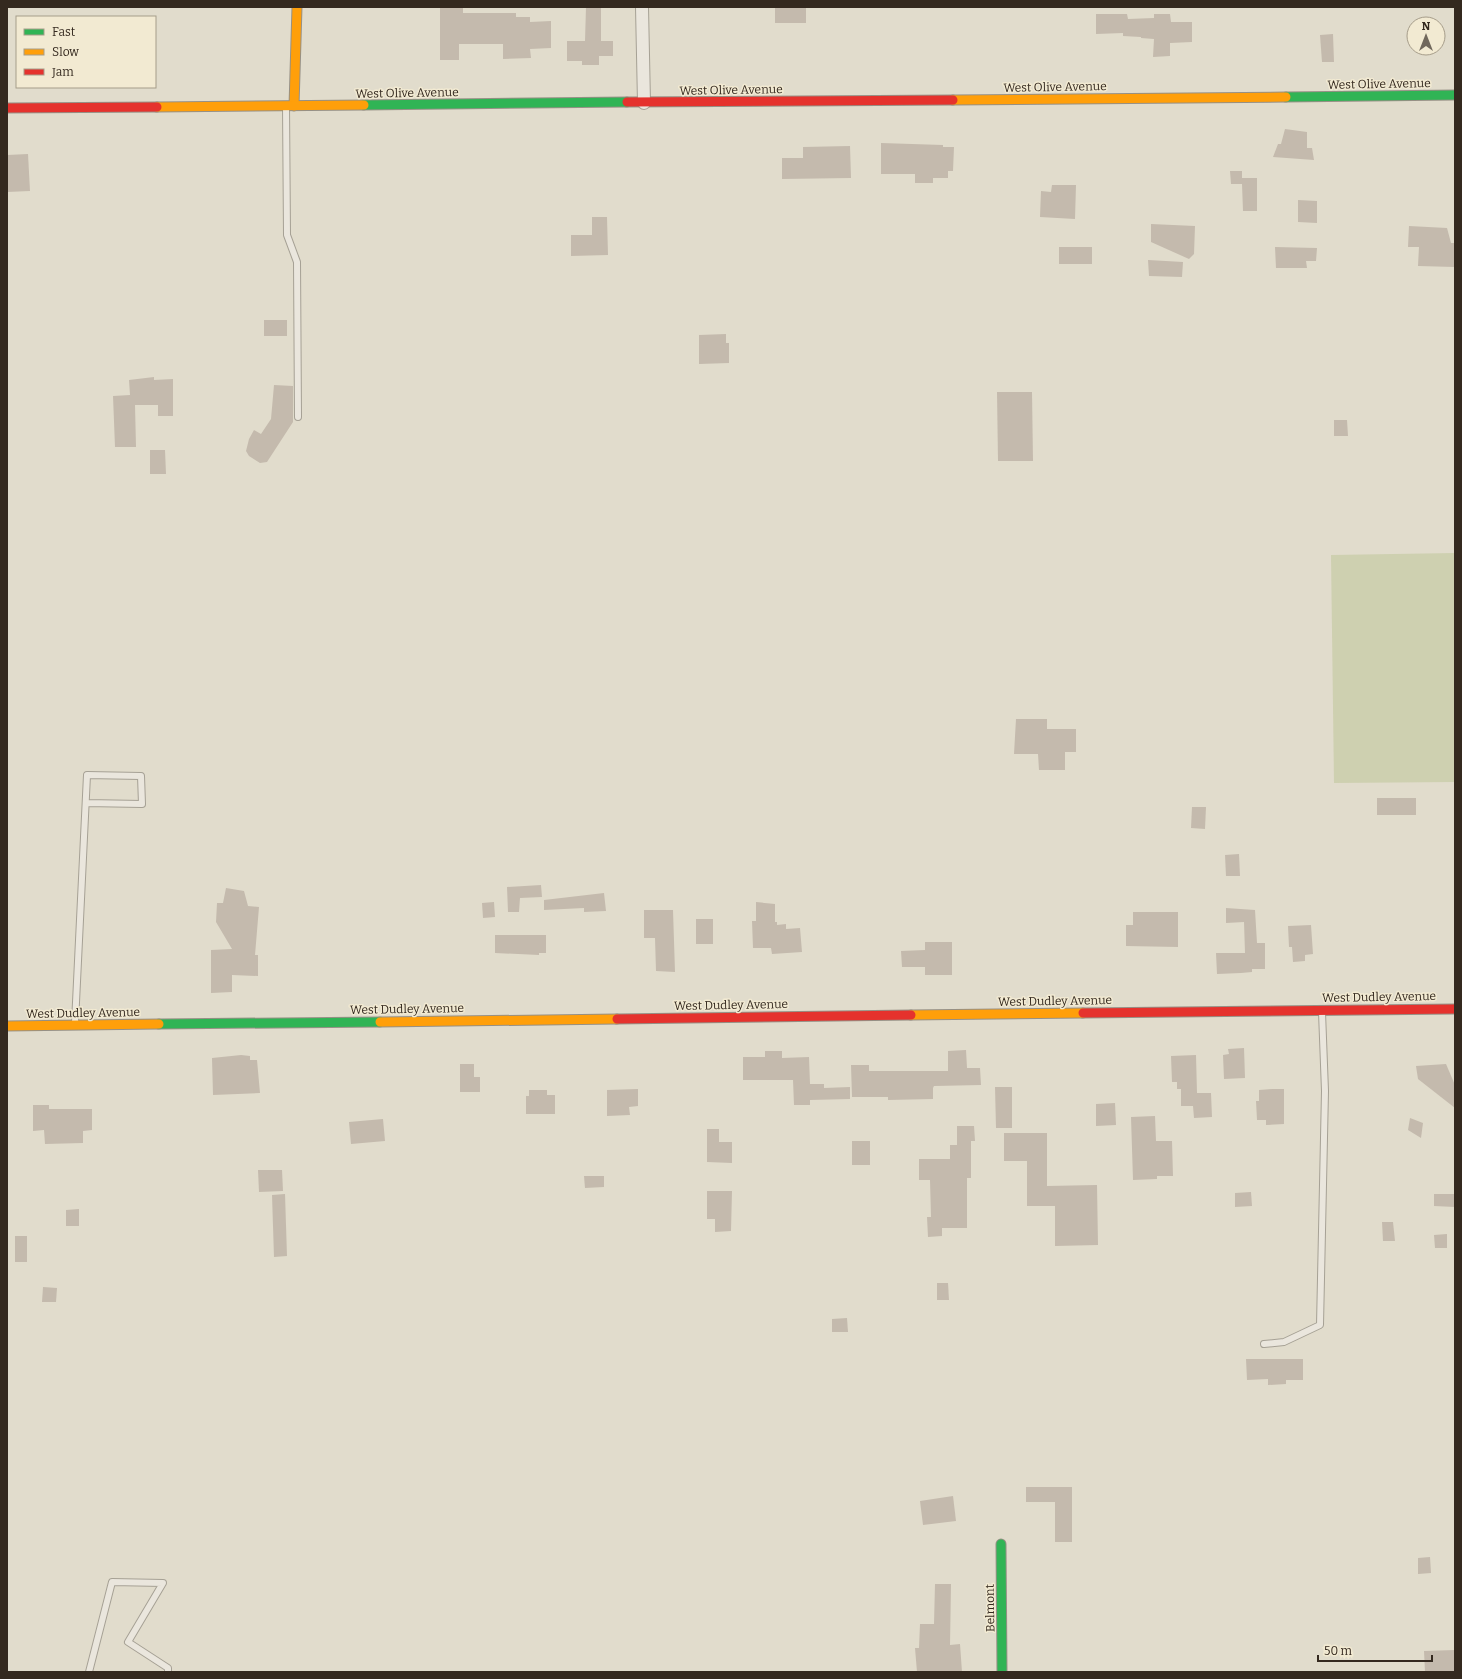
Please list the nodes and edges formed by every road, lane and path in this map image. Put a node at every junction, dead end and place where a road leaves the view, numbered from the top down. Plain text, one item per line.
1 (297, 7) edge
2 (642, 7) edge
3 (1455, 95) edge
4 (644, 103) junction
5 (290, 106) junction
6 (7, 108) edge
7 (298, 417) dead end
8 (86, 803) junction
9 (1455, 1008) edge
10 (1322, 1010) junction
11 (75, 1025) junction
12 (7, 1026) edge
13 (1264, 1344) dead end
14 (1001, 1544) dead end
15 (89, 1672) edge
16 (168, 1672) edge
17 (1002, 1672) edge

1 - 5 street
2 - 4 street
3 - 4 street, West Olive Avenue
4 - 5 street, West Olive Avenue
5 - 6 street, West Olive Avenue
5 - 7 lane
8 - 8 lane
8 - 11 lane
9 - 10 street, West Dudley Avenue
10 - 11 street, West Dudley Avenue
10 - 13 lane
11 - 12 street, West Dudley Avenue
14 - 17 street, Belmont
15 - 16 lane

